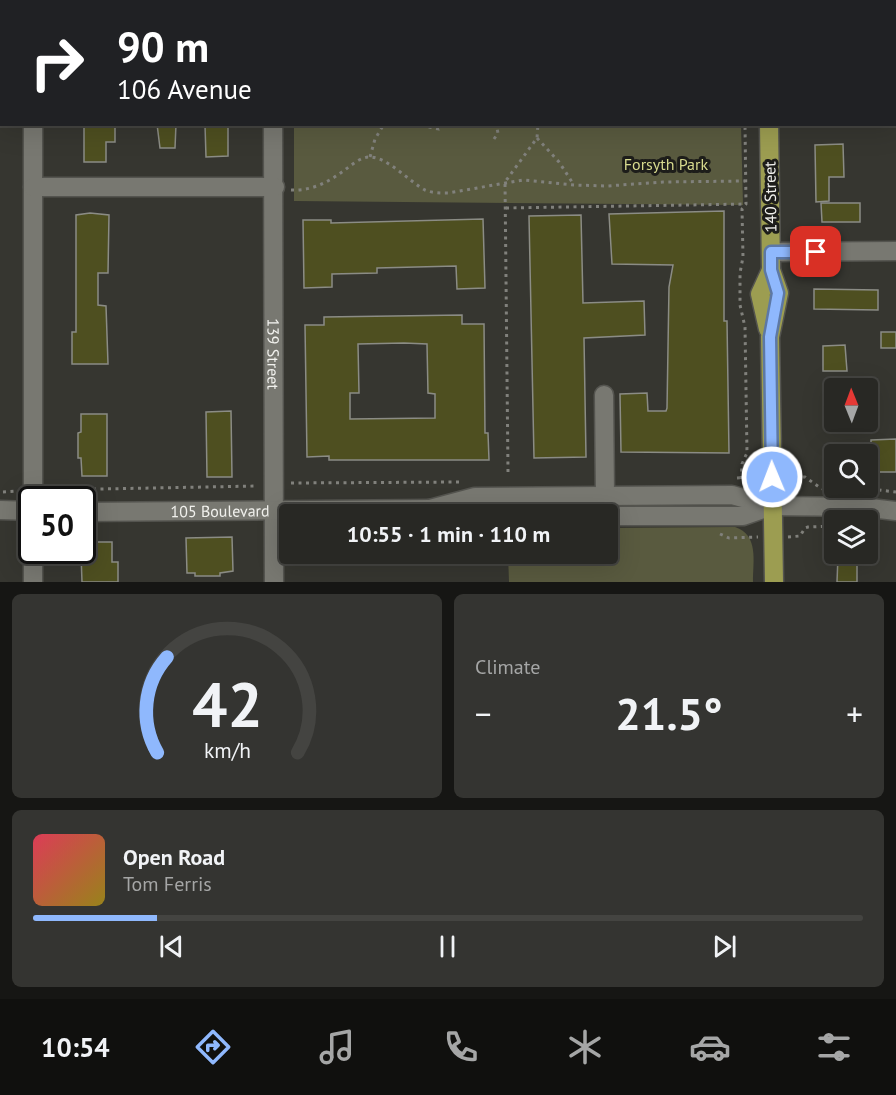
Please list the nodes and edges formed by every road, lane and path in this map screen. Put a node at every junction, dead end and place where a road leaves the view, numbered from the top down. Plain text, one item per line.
1 (33, 126) edge
2 (273, 126) edge
3 (383, 126) edge
4 (424, 126) edge
5 (443, 126) edge
6 (496, 126) edge
7 (538, 126) edge
8 (745, 126) edge
9 (769, 126) edge
10 (537, 138) junction
11 (494, 139) dead end
12 (370, 157) junction
13 (745, 181) junction
14 (505, 182) junction
15 (574, 185) junction
16 (33, 187) junction
17 (275, 187) junction
18 (746, 204) junction
19 (506, 208) junction
20 (896, 251) edge
21 (771, 261) junction
22 (604, 395) dead end
23 (508, 472) dead end
24 (792, 476) dead end
25 (806, 477) junction
26 (741, 478) dead end
27 (260, 485) dead end
28 (26, 486) edge
29 (809, 486) dead end
30 (96, 489) edge
31 (824, 489) edge
32 (878, 490) edge
33 (896, 492) edge
34 (0, 493) edge
35 (18, 494) edge
36 (605, 496) junction
37 (451, 504) edge
38 (772, 506) junction
39 (0, 510) edge
40 (273, 510) junction
41 (279, 510) edge
42 (18, 511) edge
43 (896, 511) edge
44 (96, 512) edge
45 (618, 516) edge
46 (824, 526) edge
47 (794, 537) dead end
48 (33, 564) edge
49 (33, 582) edge
50 (274, 582) edge
51 (774, 582) edge

1 - 16 street
2 - 17 street, 139 Street
3 - 12 path
4 - 5 path
6 - 11 path
7 - 10 path
8 - 13 path
9 - 21 main road, 140 Street
10 - 14 path
10 - 15 path
12 - 14 path
12 - 17 path
13 - 15 path
13 - 18 path
14 - 15 path
14 - 19 path
16 - 17 street
16 - 28 street
17 - 40 street, 139 Street
18 - 19 path
18 - 26 path
19 - 23 path
20 - 21 street
21 - 38 main road, 140 Street
22 - 36 street
24 - 25 path
25 - 29 path
25 - 31 path
27 - 30 path
32 - 33 path
34 - 35 path
36 - 37 street, 105 Boulevard
36 - 38 street, 105 Boulevard
38 - 43 street, 105 Boulevard
38 - 45 street, 105 Boulevard
38 - 51 main road, 140 Street
39 - 42 street
40 - 41 street, 105 Boulevard
40 - 44 street, 105 Boulevard
40 - 50 street, 139 Street
46 - 47 path
48 - 49 street

